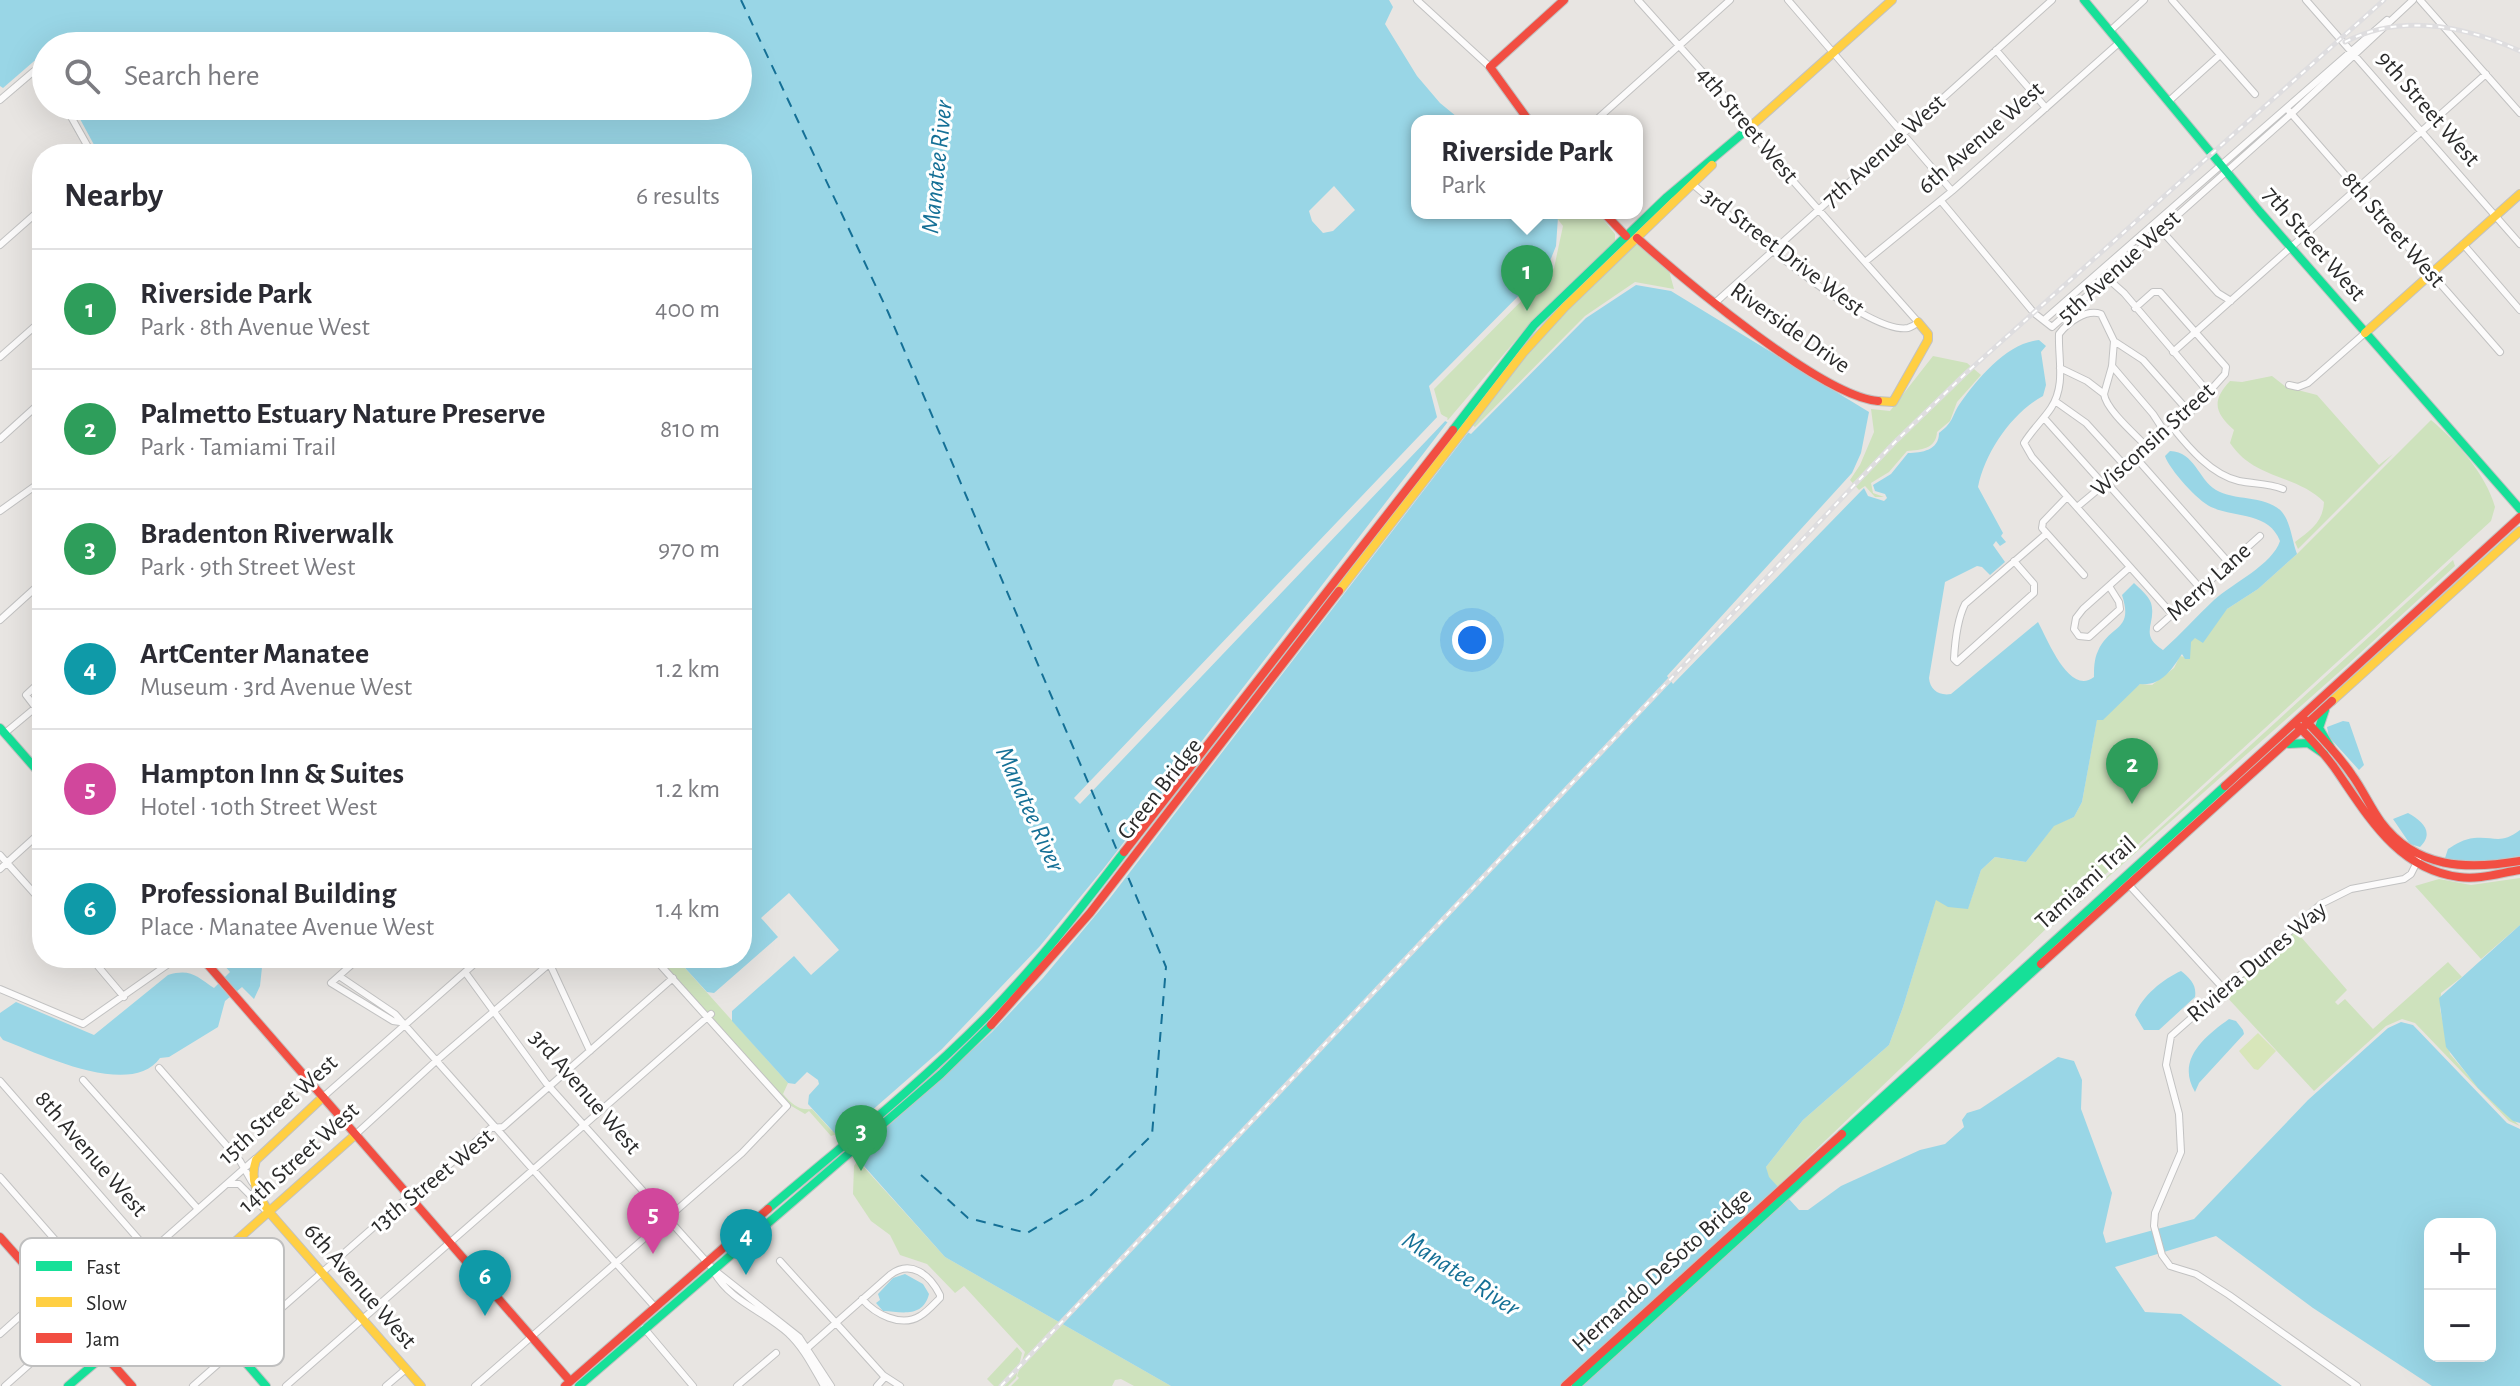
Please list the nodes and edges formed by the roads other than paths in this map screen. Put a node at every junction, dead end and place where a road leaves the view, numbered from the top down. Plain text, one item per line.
1 (1417, 0) edge
2 (1564, 0) edge
3 (1638, 0) edge
4 (1730, 0) edge
5 (1788, 0) edge
6 (1892, 0) edge
7 (2052, 0) edge
8 (2084, 0) edge
9 (2144, 0) edge
10 (2172, 0) edge
11 (2306, 0) edge
12 (2412, 0) edge
13 (2420, 0) edge
14 (2110, 31) junction
15 (2120, 42) junction
16 (1679, 46) junction
17 (1996, 50) junction
18 (1832, 53) junction
19 (2352, 53) junction
20 (2220, 55) junction
21 (1490, 67) junction
22 (32, 73) edge
23 (2486, 74) junction
24 (2255, 94) dead end
25 (0, 100) edge
26 (2169, 101) junction
27 (2046, 108) junction
28 (2288, 111) junction
29 (2520, 113) edge
30 (1525, 115) edge
31 (1602, 115) edge
32 (73, 120) edge
33 (1751, 126) junction
34 (2421, 132) junction
35 (1902, 134) junction
36 (86, 144) edge
37 (2223, 168) junction
38 (1690, 182) junction
39 (2357, 189) junction
40 (1952, 191) junction
41 (2520, 194) edge
42 (1667, 197) junction
43 (1941, 201) junction
44 (1819, 209) junction
45 (2495, 216) junction
46 (32, 217) edge
47 (1610, 219) edge
48 (2154, 222) junction
49 (2161, 229) junction
50 (1626, 236) junction
51 (1637, 238) junction
52 (2463, 244) junction
53 (2520, 244) edge
54 (0, 245) edge
55 (2291, 247) junction
56 (1773, 250) junction
57 (1865, 262) junction
58 (2431, 274) junction
59 (2107, 278) junction
60 (2073, 294) junction
61 (2231, 301) junction
62 (1716, 302) junction
63 (2080, 302) junction
64 (1565, 307) junction
65 (2135, 308) junction
66 (2520, 310) edge
67 (2088, 313) junction
68 (2044, 320) junction
69 (1918, 322) junction
70 (2064, 322) junction
71 (32, 329) edge
72 (2196, 332) junction
73 (2365, 333) junction
74 (2114, 341) junction
75 (2173, 352) junction
76 (2500, 352) dead end
77 (0, 357) edge
78 (2112, 366) junction
79 (2060, 368) junction
80 (2289, 385) dead end
81 (2209, 393) junction
82 (2104, 394) junction
83 (2055, 401) junction
84 (32, 410) edge
85 (2190, 413) junction
86 (1468, 415) junction
87 (2044, 418) junction
88 (2173, 428) junction
89 (2166, 434) junction
90 (0, 439) edge
91 (2149, 449) junction
92 (2137, 459) junction
93 (2126, 467) junction
94 (2106, 484) junction
95 (32, 488) edge
96 (2283, 489) dead end
97 (2067, 497) junction
98 (2, 507) edge
99 (2077, 507) junction
100 (2520, 509) edge
101 (2520, 517) edge
102 (2520, 531) edge
103 (2046, 534) junction
104 (2260, 536) dead end
105 (2014, 561) junction
106 (2229, 563) junction
107 (2130, 567) junction
108 (2084, 575) dead end
109 (2109, 586) junction
110 (2201, 589) junction
111 (32, 591) edge
112 (2172, 614) junction
113 (0, 620) edge
114 (2157, 628) dead end
115 (1956, 643) junction
116 (1971, 651) junction
117 (2329, 705) junction
118 (32, 710) edge
119 (2297, 719) junction
120 (2305, 727) junction
121 (2, 731) edge
122 (2284, 746) junction
123 (2327, 751) junction
124 (32, 765) edge
125 (32, 840) edge
126 (0, 855) edge
127 (2418, 860) junction
128 (2520, 861) edge
129 (7, 863) junction
130 (0, 869) edge
131 (2520, 870) edge
132 (2130, 886) junction
133 (32, 891) edge
134 (99, 968) edge
135 (163, 968) edge
136 (210, 968) edge
137 (348, 968) edge
138 (470, 968) edge
139 (541, 968) edge
140 (555, 968) edge
141 (664, 968) edge
142 (465, 972) junction
143 (673, 978) junction
144 (2223, 988) junction
145 (0, 989) edge
146 (1993, 995) junction
147 (124, 997) junction
148 (2000, 1003) junction
149 (493, 1011) junction
150 (709, 1015) junction
151 (402, 1024) junction
152 (590, 1051) junction
153 (436, 1061) junction
154 (159, 1068) dead end
155 (83, 1080) dead end
156 (0, 1081) edge
157 (549, 1087) junction
158 (323, 1097) junction
159 (584, 1125) junction
160 (495, 1128) junction
161 (355, 1135) junction
162 (263, 1151) junction
163 (244, 1168) junction
164 (533, 1169) junction
165 (0, 1177) edge
166 (254, 1185) junction
167 (223, 1186) junction
168 (1790, 1187) junction
169 (411, 1197) junction
170 (198, 1209) junction
171 (269, 1212) junction
172 (667, 1217) junction
173 (0, 1237) edge
174 (53, 1238) edge
175 (139, 1238) edge
176 (165, 1238) edge
177 (240, 1238) edge
178 (450, 1242) junction
179 (20, 1260) edge
180 (780, 1261) dead end
181 (616, 1262) junction
182 (709, 1266) junction
183 (321, 1273) junction
184 (862, 1299) junction
185 (284, 1305) edge
186 (654, 1306) junction
187 (20, 1316) edge
188 (362, 1319) junction
189 (836, 1323) junction
190 (644, 1328) junction
191 (0, 1334) edge
192 (635, 1335) junction
193 (531, 1336) junction
194 (806, 1350) junction
195 (612, 1351) junction
196 (776, 1353) dead end
197 (28, 1366) edge
198 (91, 1366) edge
199 (114, 1366) edge
200 (215, 1366) edge
201 (249, 1366) edge
202 (406, 1369) junction
203 (885, 1377) junction
204 (572, 1385) edge
205 (5, 1386) edge
206 (68, 1386) edge
207 (132, 1386) edge
208 (193, 1386) edge
209 (266, 1386) edge
210 (286, 1386) edge
211 (386, 1386) edge
212 (421, 1386) edge
213 (475, 1386) edge
214 (693, 1386) edge
215 (737, 1386) edge
216 (824, 1386) edge
217 (831, 1386) edge
218 (877, 1386) edge
219 (900, 1386) edge
220 (1565, 1386) edge
221 (1576, 1386) edge
222 (2357, 1386) edge

1 - 21 street
2 - 21 main road
3 - 16 street, 4th Street West
4 - 16 street
5 - 18 street
6 - 18 main road
7 - 17 street, 7th Avenue West
8 - 14 main road, 7th Street West
9 - 14 street
10 - 20 street
11 - 19 street, 9th Street West
12 - 19 street, 5th Avenue West
13 - 23 street
14 - 15 main road, 7th Street West
15 - 26 main road, 7th Street West
15 - 27 street, 6th Avenue West
16 - 31 street
16 - 33 street, 4th Street West
17 - 27 street
17 - 35 street, 7th Avenue West
18 - 33 main road
18 - 35 street
19 - 28 street, 5th Avenue West
19 - 34 street, 9th Street West
20 - 24 street
20 - 26 street
21 - 30 main road
22 - 25 street
23 - 29 street
23 - 34 street
26 - 37 main road, 7th Street West
27 - 40 street, 6th Avenue West
28 - 37 street, 5th Avenue West
28 - 39 street, 8th Street West
32 - 36 street
33 - 38 main road
33 - 44 street, 4th Street West
34 - 39 street
34 - 45 street, 9th Street West
35 - 40 street
35 - 44 street, 7th Avenue West
37 - 48 street, 5th Avenue West
37 - 49 street, 5th Avenue West
37 - 55 main road, 7th Street West
38 - 42 main road
38 - 51 main road
38 - 56 street, 3rd Street Drive West
39 - 55 street
39 - 58 street, 8th Street West
40 - 43 street, 6th Avenue West
41 - 45 main road
42 - 50 main road
42 - 51 main road
43 - 57 street, 6th Avenue West
43 - 68 street
44 - 56 street, 7th Avenue West
44 - 57 street, 4th Street West
45 - 52 main road
45 - 53 street, 9th Street West
46 - 54 street
47 - 50 main road
48 - 49 street
48 - 60 street, 5th Avenue West
49 - 59 street, 5th Avenue West
49 - 61 street
50 - 64 main road
50 - 86 main road
51 - 62 main road, Riverside Drive
51 - 64 main road
52 - 58 main road
52 - 66 street, 8th Street West
55 - 61 street
55 - 73 main road, 7th Street West
56 - 62 street, 7th Avenue West
56 - 69 street, 3rd Street Drive West
57 - 69 street, 4th Street West
58 - 73 main road
58 - 76 street, 8th Street West
59 - 63 street, 5th Avenue West
59 - 65 street
60 - 63 street
60 - 68 street, 5th Avenue West
61 - 72 street
62 - 69 main road, Riverside Drive
63 - 67 street
63 - 70 street, 5th Avenue West
64 - 86 main road
65 - 72 street
65 - 75 street
67 - 70 street
67 - 74 street
68 - 70 street, 5th Avenue West
70 - 79 street
71 - 77 street
72 - 75 street
72 - 81 street, Wisconsin Street
73 - 80 street
73 - 100 main road, 7th Street West
74 - 78 street
74 - 85 street
75 - 81 street
78 - 82 street
78 - 89 street
79 - 82 street
79 - 83 street
81 - 85 street, Wisconsin Street
82 - 91 street
83 - 87 street
83 - 93 street
84 - 90 street
85 - 88 street, Wisconsin Street
86 - 182 main road, Green Bridge
87 - 94 street
87 - 97 street
88 - 89 street, Wisconsin Street
88 - 96 street
89 - 91 street, Wisconsin Street
91 - 92 street, Wisconsin Street
92 - 93 street, Wisconsin Street
92 - 106 street
93 - 94 street, Wisconsin Street
94 - 99 street, Wisconsin Street
94 - 110 street
95 - 98 street
97 - 99 street
97 - 103 street
99 - 107 street
101 - 119 main road, Tamiami Trail
102 - 117 main road, Tamiami Trail
103 - 105 street
103 - 108 street
104 - 106 street, Merry Lane
105 - 115 street
105 - 116 street
106 - 110 street, Merry Lane
107 - 109 street
107 - 112 street
109 - 109 street
110 - 112 street, Merry Lane
111 - 113 street
112 - 114 street, Merry Lane
115 - 116 street
115 - 116 street
117 - 120 main road, Tamiami Trail
117 - 123 main road
118 - 121 street
119 - 120 main road
119 - 146 main road, Tamiami Trail
120 - 122 main road, Tamiami Trail
120 - 123 main road
121 - 124 main road
122 - 123 main road
122 - 132 main road, Tamiami Trail
123 - 127 main road
125 - 129 street
126 - 129 street
127 - 128 main road
127 - 131 main road
127 - 144 street, Riviera Dunes Way
129 - 130 street
129 - 133 street
132 - 144 street
132 - 148 main road, Tamiami Trail
134 - 147 street
135 - 147 street
136 - 158 main road
137 - 151 street
138 - 142 street, 15th Street West
139 - 149 street, 14th Street West
140 - 152 street
141 - 143 street
142 - 149 street, 3rd Avenue West
142 - 151 street, 15th Street West
143 - 150 street
143 - 152 street, 13th Street West
144 - 222 street, Riviera Dunes Way
145 - 147 street
146 - 148 street
146 - 168 main road, Tamiami Trail
148 - 168 main road, Tamiami Trail
149 - 153 street, 14th Street West
149 - 157 street, 3rd Avenue West
150 - 159 street
150 - 172 street
151 - 153 street
151 - 158 street, 15th Street West
152 - 157 street, 13th Street West
153 - 160 street
153 - 161 street, 14th Street West
154 - 163 street, 6th Avenue West
155 - 170 street
156 - 175 street, 8th Avenue West
157 - 159 street, 3rd Avenue West
157 - 160 street, 13th Street West
158 - 161 main road
158 - 162 main road, 15th Street West
159 - 164 street
159 - 172 street, 3rd Avenue West
160 - 164 street
160 - 169 street, 13th Street West
161 - 169 main road
161 - 171 main road, 14th Street West
162 - 163 street, 15th Street West
162 - 166 main road
163 - 166 street, 6th Avenue West
163 - 167 street, 15th Street West
164 - 178 street
164 - 181 street
165 - 174 street
166 - 171 main road, 6th Avenue West
167 - 170 street, 15th Street West
167 - 171 street, 6th Avenue West
168 - 220 main road, Hernando DeSoto Bridge
168 - 221 main road, Hernando DeSoto Bridge
169 - 178 main road
169 - 183 street, 13th Street West
170 - 176 street, 15th Street West
171 - 177 main road, 14th Street West
171 - 183 main road, 6th Avenue West
172 - 181 street
172 - 182 street, 3rd Avenue West
173 - 179 main road
178 - 188 street
178 - 193 main road
180 - 189 street
181 - 186 street
181 - 193 street
182 - 186 main road
182 - 190 main road
182 - 194 street, 3rd Avenue West
183 - 185 street, 13th Street West
183 - 188 main road, 6th Avenue West
184 - 184 street
184 - 189 street
186 - 192 main road
186 - 195 main road
187 - 191 street
188 - 202 main road, 6th Avenue West
188 - 210 street
189 - 194 street
189 - 203 street
190 - 192 main road
190 - 214 street
192 - 195 main road
193 - 204 main road
193 - 213 street
194 - 216 street, 3rd Avenue West
194 - 217 street, 3rd Avenue West
195 - 204 main road
196 - 215 street
197 - 205 street
198 - 206 main road, 14th Street West
199 - 207 main road
200 - 208 street, 13th Street West
201 - 209 main road
202 - 211 street
202 - 212 main road, 6th Avenue West
203 - 218 street
203 - 219 street

